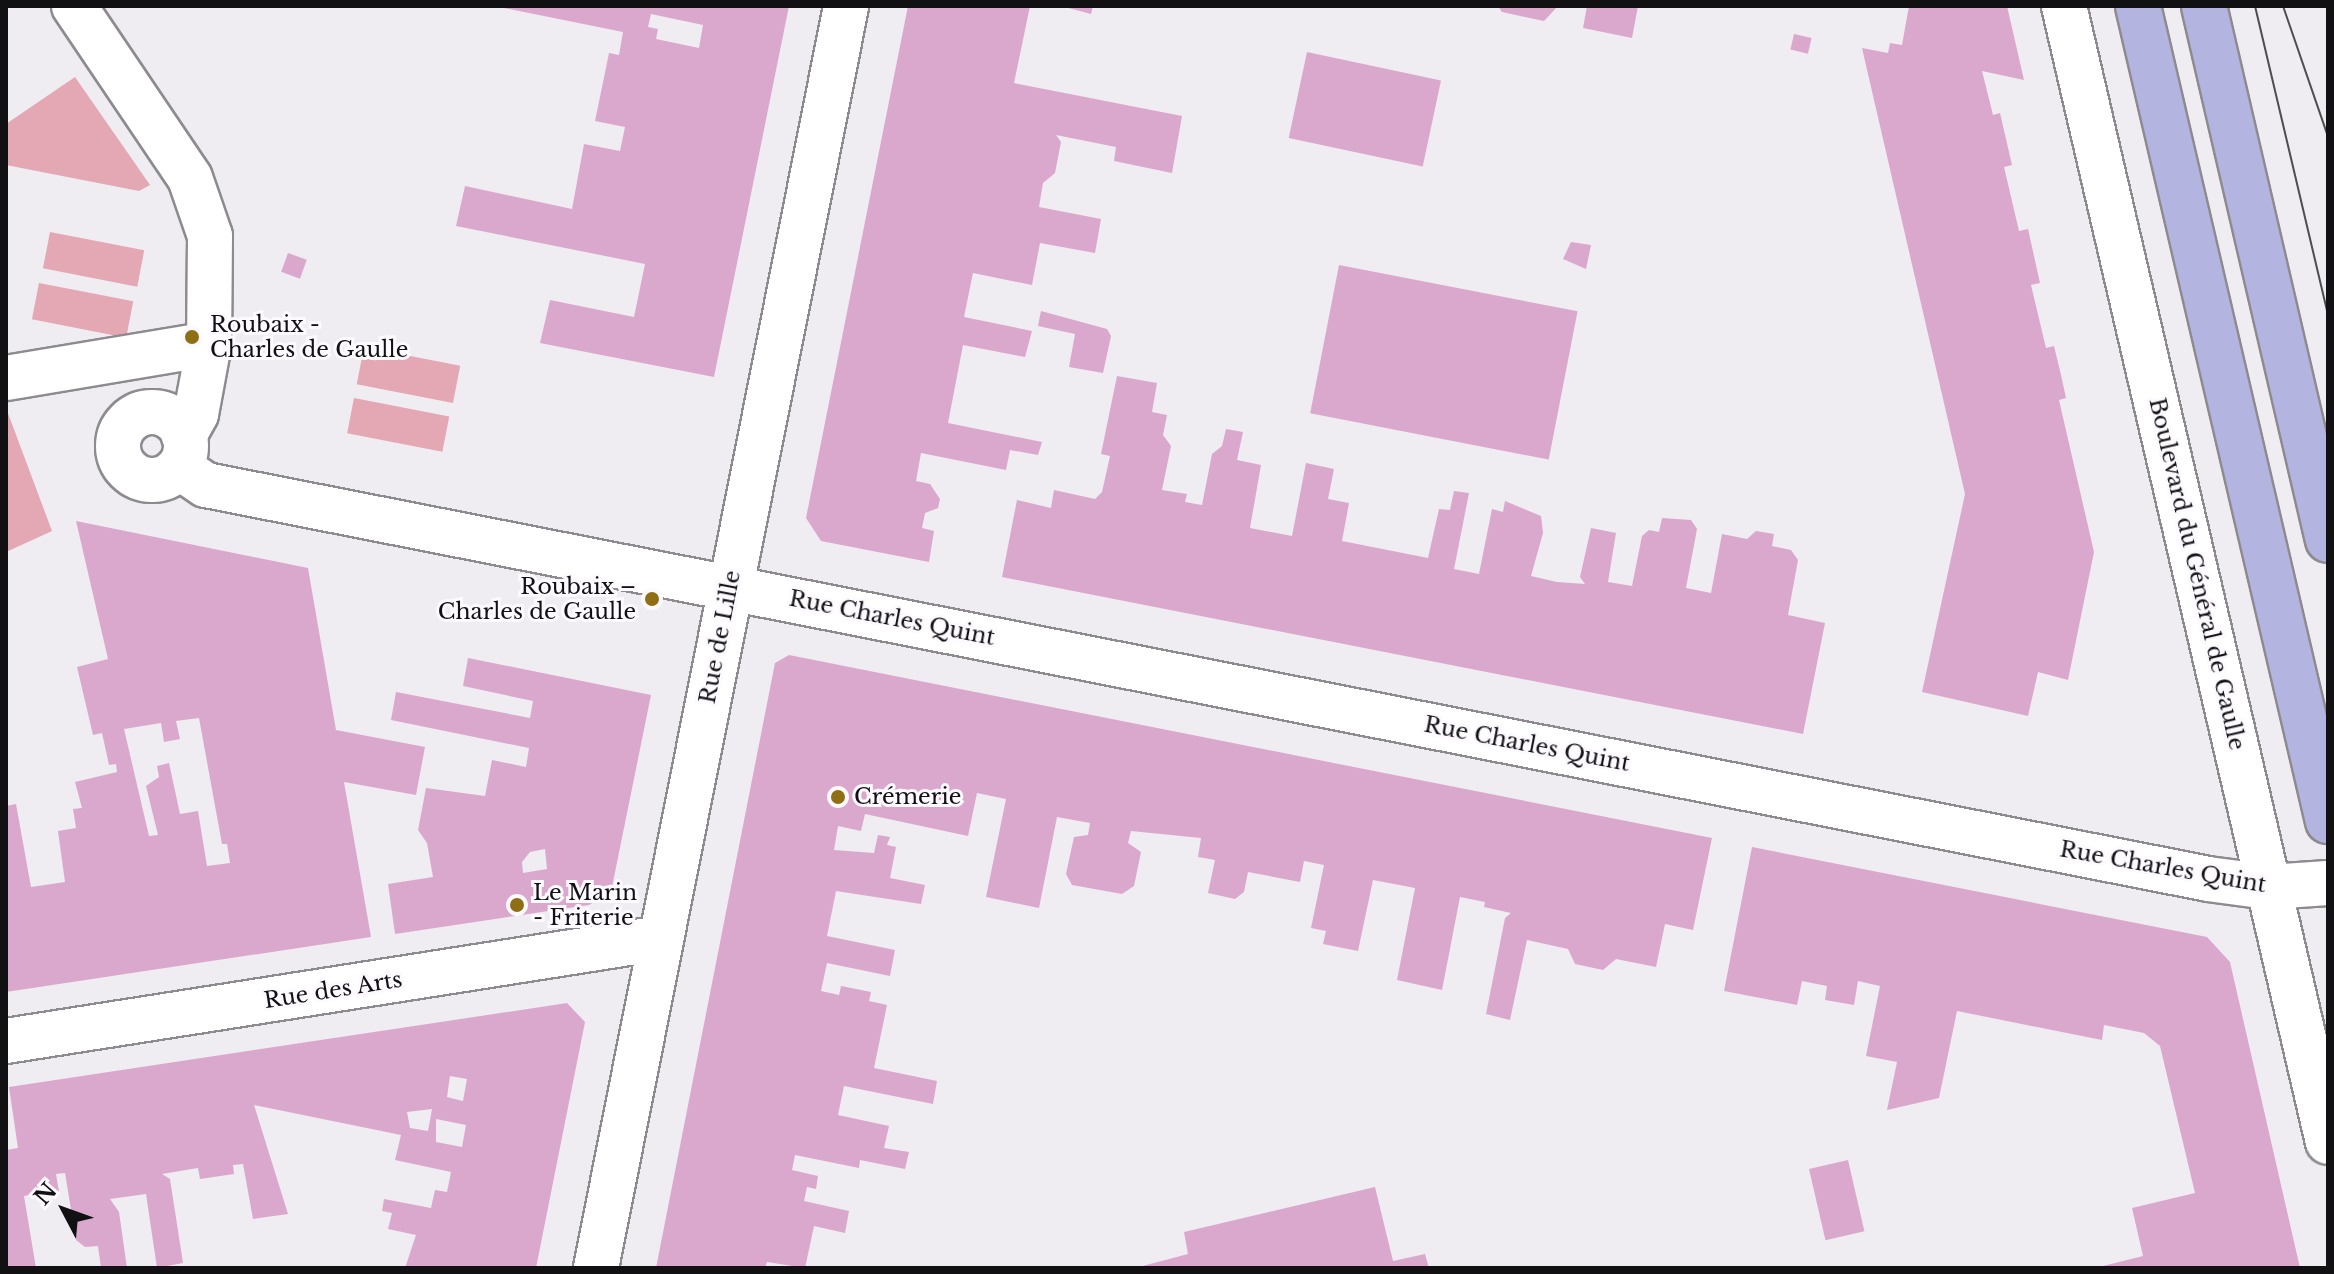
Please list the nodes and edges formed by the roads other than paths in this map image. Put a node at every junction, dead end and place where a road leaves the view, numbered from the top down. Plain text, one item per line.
1 (74, 6) edge
2 (846, 6) edge
3 (2064, 6) edge
4 (2138, 6) edge
5 (2204, 6) edge
6 (209, 344) junction
7 (14, 378) edge
8 (2328, 540) edge
9 (746, 589) junction
10 (2328, 821) edge
11 (2328, 883) edge
12 (2269, 887) junction
13 (661, 938) junction
14 (6, 1041) edge
15 (2328, 1142) edge
16 (596, 1268) edge

1 - 6 street
2 - 9 street, Rue de Lille
3 - 12 street, Boulevard du Général de Gaulle
4 - 10 main road
5 - 8 main road
6 - 7 street
6 - 9 street, Rue Charles Quint
9 - 12 street, Rue Charles Quint
9 - 13 street, Rue de Lille
11 - 12 street, Rue Charles Quint
12 - 15 street, Boulevard du Général de Gaulle
13 - 14 street, Rue des Arts
13 - 16 street, Rue de Lille

